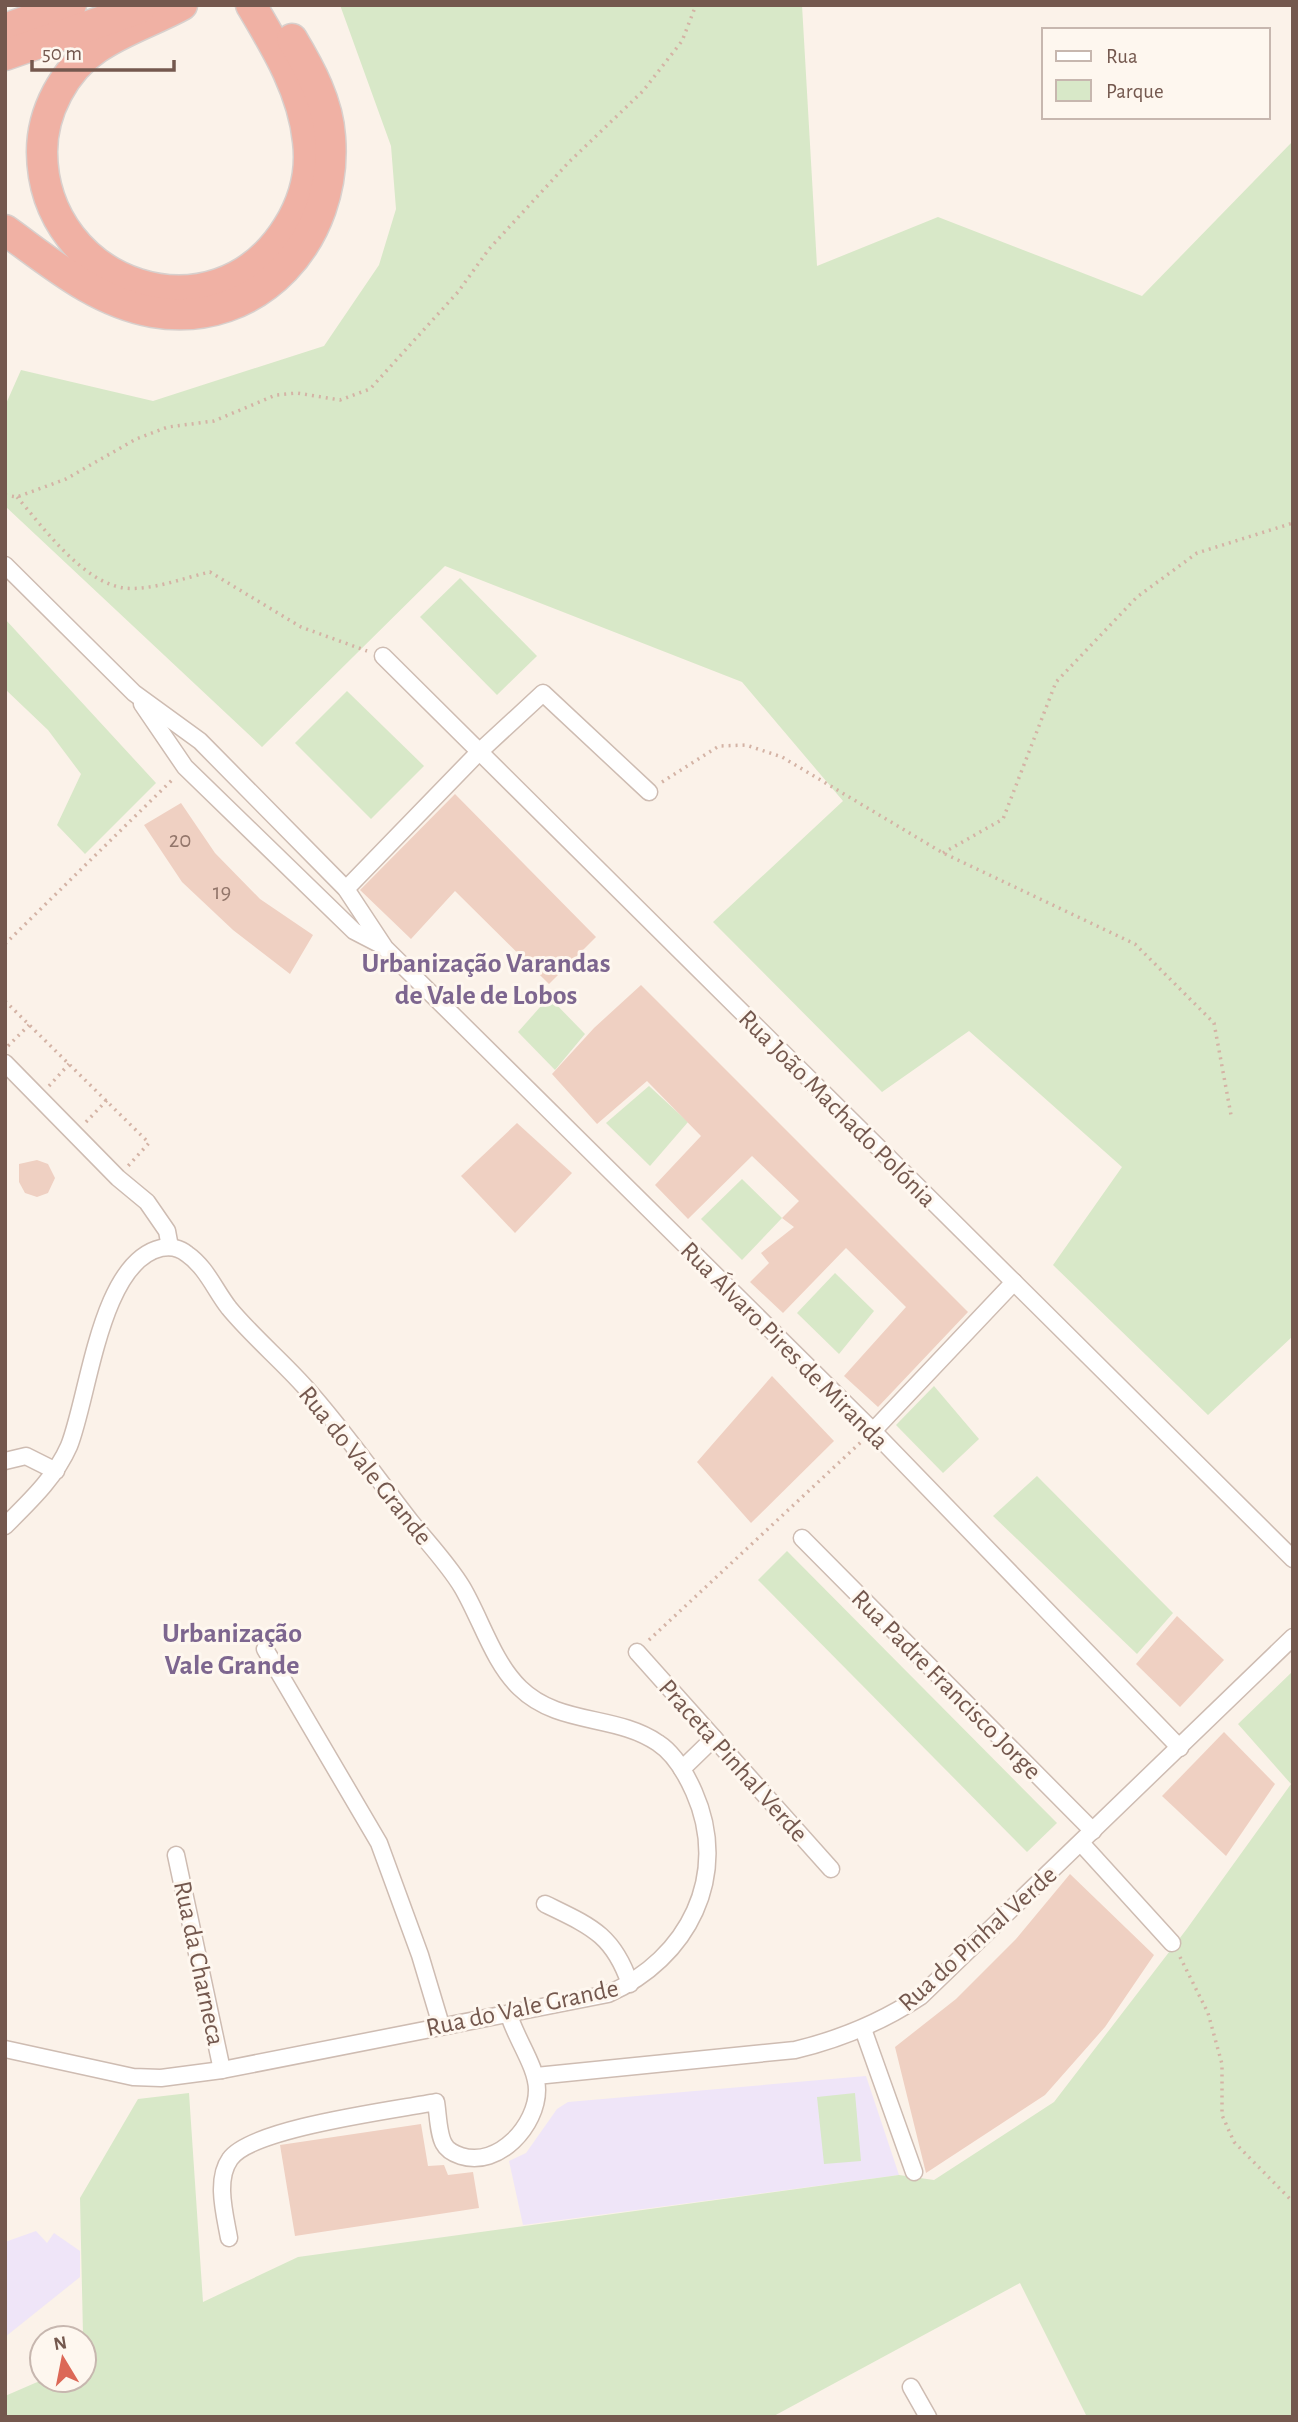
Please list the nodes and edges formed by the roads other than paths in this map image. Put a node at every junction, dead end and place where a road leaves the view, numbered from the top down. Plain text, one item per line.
1 (71, 5) edge
2 (147, 5) edge
3 (183, 5) edge
4 (251, 5) edge
5 (277, 24) edge
6 (5, 29) edge
7 (5, 55) edge
8 (5, 230) edge
9 (5, 565) edge
10 (383, 656) road end
11 (134, 693) junction
12 (478, 753) junction
13 (649, 792) road end
14 (346, 889) junction
15 (385, 948) junction
16 (5, 1063) edge
17 (170, 1247) junction
18 (1014, 1282) junction
19 (873, 1431) junction
20 (5, 1461) edge
21 (56, 1471) junction
22 (5, 1526) edge
23 (802, 1538) dead end
24 (1293, 1559) edge
25 (1293, 1637) edge
26 (265, 1649) dead end
27 (637, 1651) road end
28 (714, 1738) junction
29 (1180, 1748) junction
30 (682, 1769) junction
31 (1093, 1831) junction
32 (1081, 1843) junction
33 (176, 1855) dead end
34 (831, 1869) dead end
35 (545, 1903) dead end
36 (1172, 1943) road end
37 (630, 1984) junction
38 (509, 2015) junction
39 (440, 2025) junction
40 (863, 2029) junction
41 (5, 2049) edge
42 (222, 2070) junction
43 (536, 2076) junction
44 (914, 2172) dead end
45 (229, 2238) dead end
46 (911, 2386) dead end
47 (928, 2417) edge

1 - 6 highway
2 - 7 highway
3 - 5 highway
4 - 5 highway
5 - 8 highway
9 - 11 street, Rua Álvaro Pires de Miranda
10 - 12 street, Rua João Machado Polónia
11 - 14 street, Rua Álvaro Pires de Miranda
11 - 15 street, Rua Álvaro Pires de Miranda
12 - 13 street
12 - 14 street
12 - 18 street, Rua João Machado Polónia
14 - 15 street, Rua Álvaro Pires de Miranda
15 - 19 street, Rua Álvaro Pires de Miranda
16 - 17 street
17 - 21 street
17 - 30 street, Rua do Vale Grande
18 - 19 street
18 - 24 street, Rua João Machado Polónia
19 - 29 street, Rua Álvaro Pires de Miranda
20 - 21 street
21 - 22 street
23 - 31 street, Rua Padre Francisco Jorge
25 - 29 street, Rua do Pinhal Verde
26 - 39 street
27 - 28 street, Praceta Pinhal Verde
28 - 30 street
28 - 34 street, Praceta Pinhal Verde
29 - 31 street, Rua do Pinhal Verde
30 - 37 street, Rua do Vale Grande
31 - 32 street, Rua do Pinhal Verde
32 - 36 street
32 - 40 street, Rua do Pinhal Verde
33 - 42 street, Rua da Charneca
35 - 37 street
37 - 38 street, Rua do Vale Grande
38 - 39 street, Rua do Vale Grande
38 - 43 street
39 - 42 street, Rua do Vale Grande
40 - 43 street, Rua do Pinhal Verde
40 - 44 street
41 - 42 street, Rua do Vale Grande
43 - 45 street
46 - 47 street

